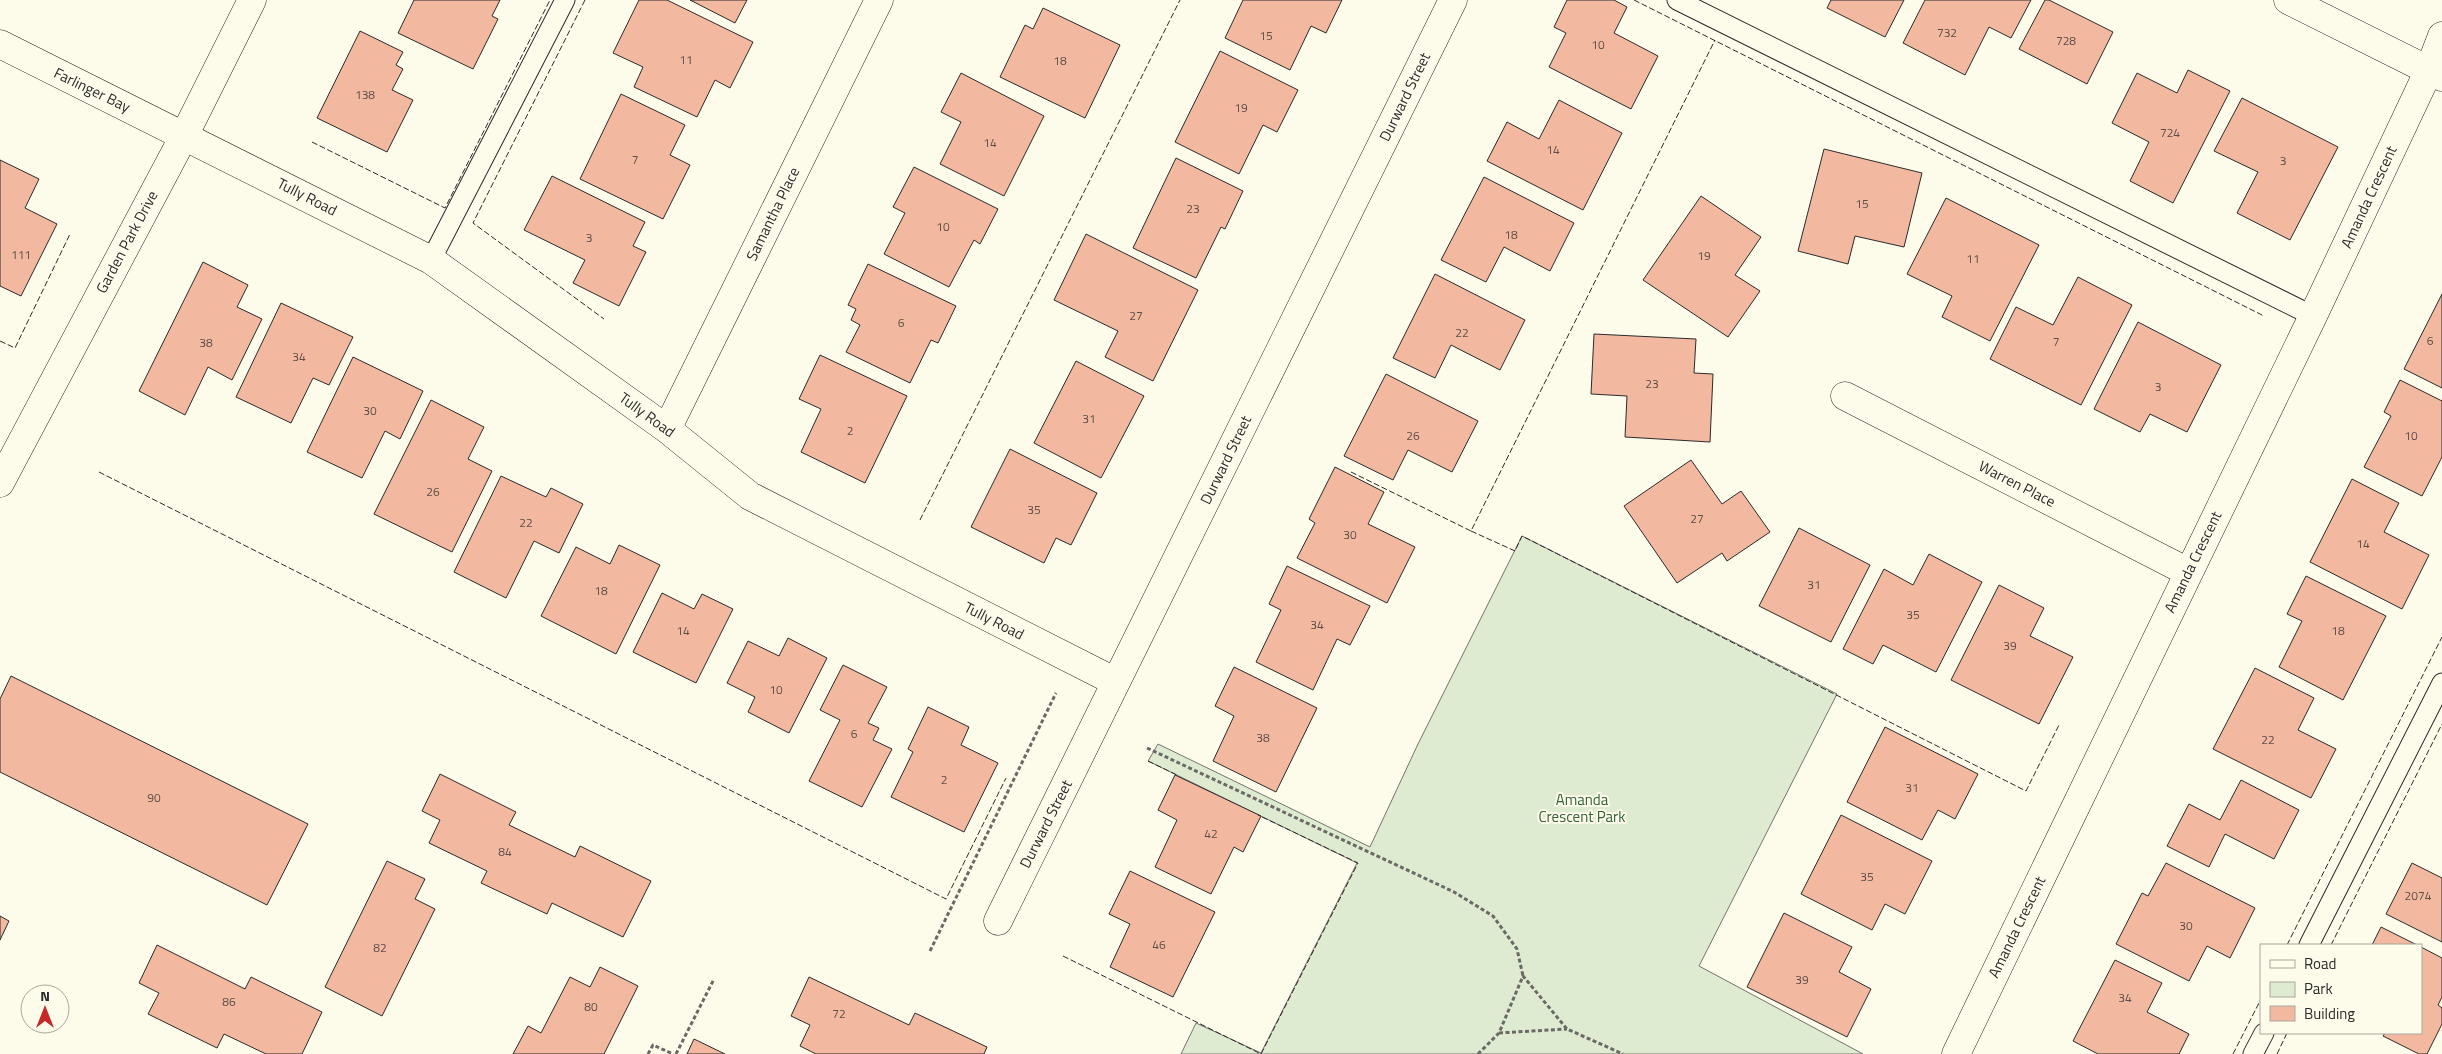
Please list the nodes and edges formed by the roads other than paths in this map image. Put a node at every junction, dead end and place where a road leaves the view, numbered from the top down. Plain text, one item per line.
1 (252, 0) edge
2 (565, 0) edge
3 (879, 0) edge
4 (1453, 0) edge
5 (1677, 0) edge
6 (2288, 0) edge
7 (2442, 36) edge
8 (0, 44) edge
9 (2435, 73) edge
10 (184, 136) junction
11 (431, 260) junction
12 (2313, 316) junction
13 (1845, 396) dead end
14 (667, 429) junction
15 (0, 483) edge
16 (2188, 572) junction
17 (1116, 682) junction
18 (2442, 682) edge
19 (998, 921) dead end
20 (2310, 944) edge
21 (2264, 1034) edge
22 (1956, 1054) edge
23 (2254, 1054) edge

1 - 10 street, Garden Park Drive
2 - 11 lane
3 - 14 street, Samantha Place
4 - 17 street, Durward Street
5 - 12 lane
6 - 9 street
7 - 9 street, Amanda Crescent
8 - 10 street, Farlinger Bay
9 - 12 street, Amanda Crescent
10 - 11 street, Tully Road
10 - 15 street, Garden Park Drive
11 - 14 street, Tully Road
12 - 16 street, Amanda Crescent
13 - 16 street, Warren Place
14 - 17 street, Tully Road
16 - 22 street, Amanda Crescent
17 - 19 street, Durward Street
18 - 20 lane
21 - 23 lane

